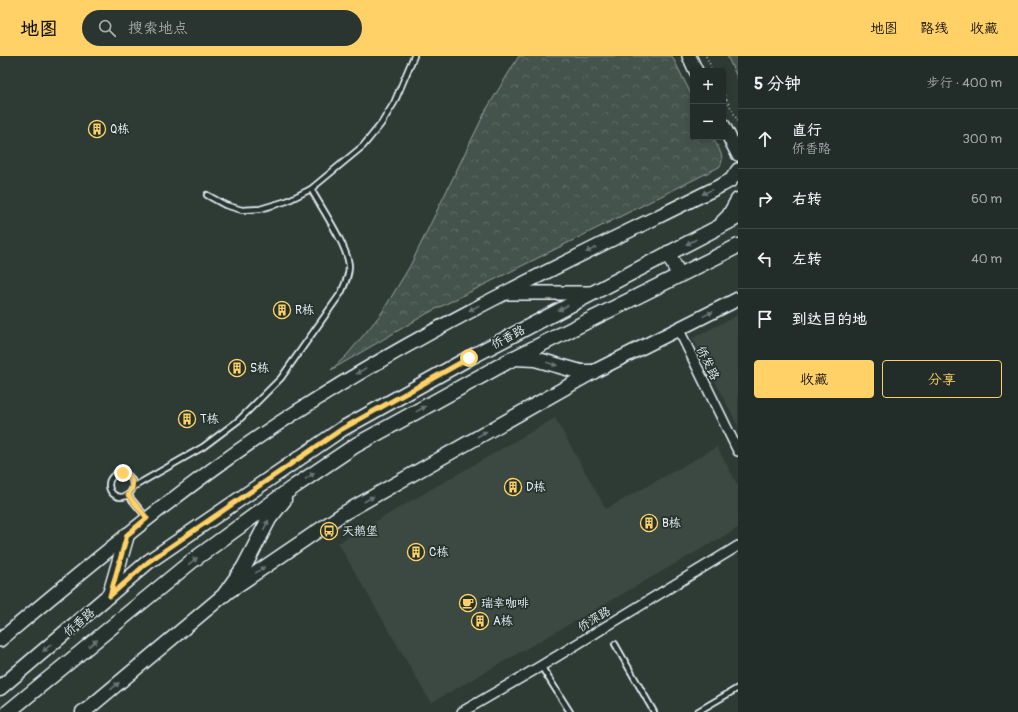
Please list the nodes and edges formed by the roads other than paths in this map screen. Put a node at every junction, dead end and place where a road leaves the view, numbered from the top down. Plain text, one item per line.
1 (414, 56) edge
2 (688, 56) edge
3 (694, 68) edge
4 (726, 131) edge
5 (738, 154) edge
6 (738, 170) edge
7 (311, 189) junction
8 (207, 195) dead end
9 (738, 200) edge
10 (738, 217) edge
11 (716, 229) junction
12 (738, 246) edge
13 (668, 253) junction
14 (680, 275) junction
15 (593, 292) junction
16 (504, 293) junction
17 (738, 299) edge
18 (678, 328) junction
19 (514, 358) junction
20 (593, 372) junction
21 (738, 451) edge
22 (295, 486) junction
23 (133, 487) junction
24 (128, 495) junction
25 (147, 518) junction
26 (127, 535) junction
27 (738, 546) edge
28 (224, 594) junction
29 (110, 596) junction
30 (0, 640) edge
31 (615, 644) dead end
32 (541, 666) junction
33 (0, 688) edge
34 (738, 688) edge
35 (8, 712) edge
36 (84, 712) edge
37 (462, 712) edge
38 (570, 712) edge
39 (654, 712) edge
40 (697, 712) edge

1 - 7 lane
2 - 3 main road
4 - 5 main road
6 -> 16 main road
7 - 8 lane
7 - 23 lane
9 - 11 main road
10 - 11 main road, 侨香路
11 -> 13 main road, 侨香路
12 - 14 main road, 侨香路
13 - 14 main road
13 - 15 main road, 侨香路
14 - 19 main road, 侨香路
15 - 16 main road
15 -> 29 main road, 侨香路
16 -> 25 main road
18 -> 17 main road
18 - 20 main road
18 - 21 street, 侨发路
19 -> 20 main road
22 -> 19 main road, 侨香路
28 -> 20 main road
28 -> 22 main road
35 -> 22 main road, 侨香路
23 - 24 lane
23 - 24 lane
24 - 25 lane
25 - 26 main road
26 - 29 main road
26 - 30 main road
27 - 32 street, 侨深路
36 -> 28 main road
29 -> 33 main road, 侨香路
31 - 39 lane
32 - 37 street, 侨深路
32 - 38 lane
34 - 40 lane

